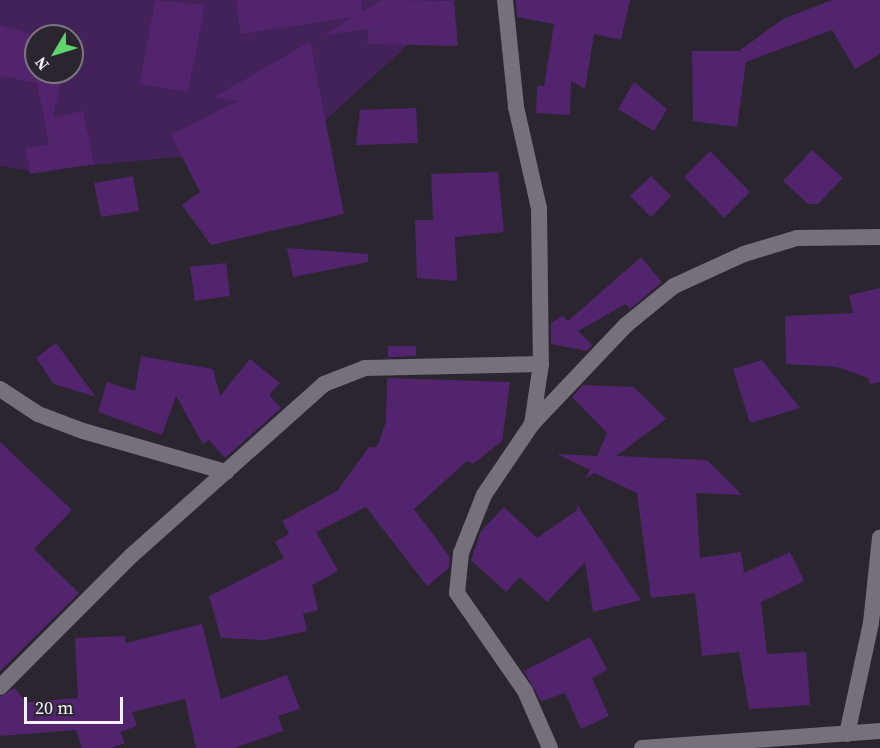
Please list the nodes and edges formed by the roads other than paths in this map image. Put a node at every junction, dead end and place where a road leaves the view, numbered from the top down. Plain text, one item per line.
1 (505, 0) edge
2 (880, 237) edge
3 (541, 364) junction
4 (0, 389) edge
5 (532, 424) junction
6 (226, 472) junction
7 (880, 537) edge
8 (0, 687) edge
9 (880, 731) edge
10 (847, 734) junction
11 (550, 748) edge
12 (642, 748) edge

1 - 3 street
2 - 5 street
3 - 5 street
3 - 6 street
4 - 6 street
5 - 11 street
6 - 8 street
7 - 10 street
9 - 10 street
10 - 12 street

